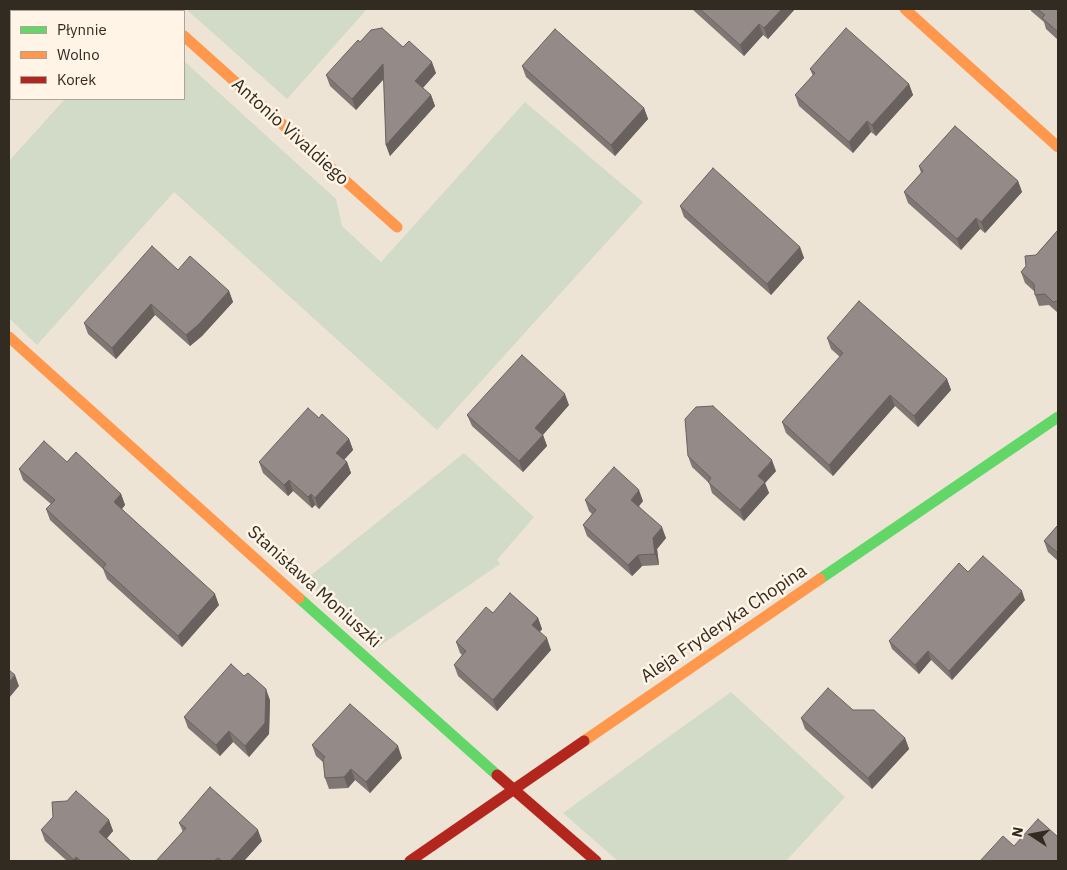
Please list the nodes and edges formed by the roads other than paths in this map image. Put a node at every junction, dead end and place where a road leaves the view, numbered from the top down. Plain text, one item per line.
1 (905, 9) edge
2 (185, 37) edge
3 (1058, 147) edge
4 (397, 227) dead end
5 (9, 337) edge
6 (1058, 417) edge
7 (513, 789) junction
8 (410, 861) edge
9 (596, 861) edge

1 - 3 street
2 - 4 street, Antonio Vivaldiego
5 - 7 street, Stanisława Moniuszki
6 - 7 street, Aleja Fryderyka Chopina
7 - 8 street, Aleja Fryderyka Chopina
7 - 9 street, Stanisława Moniuszki

